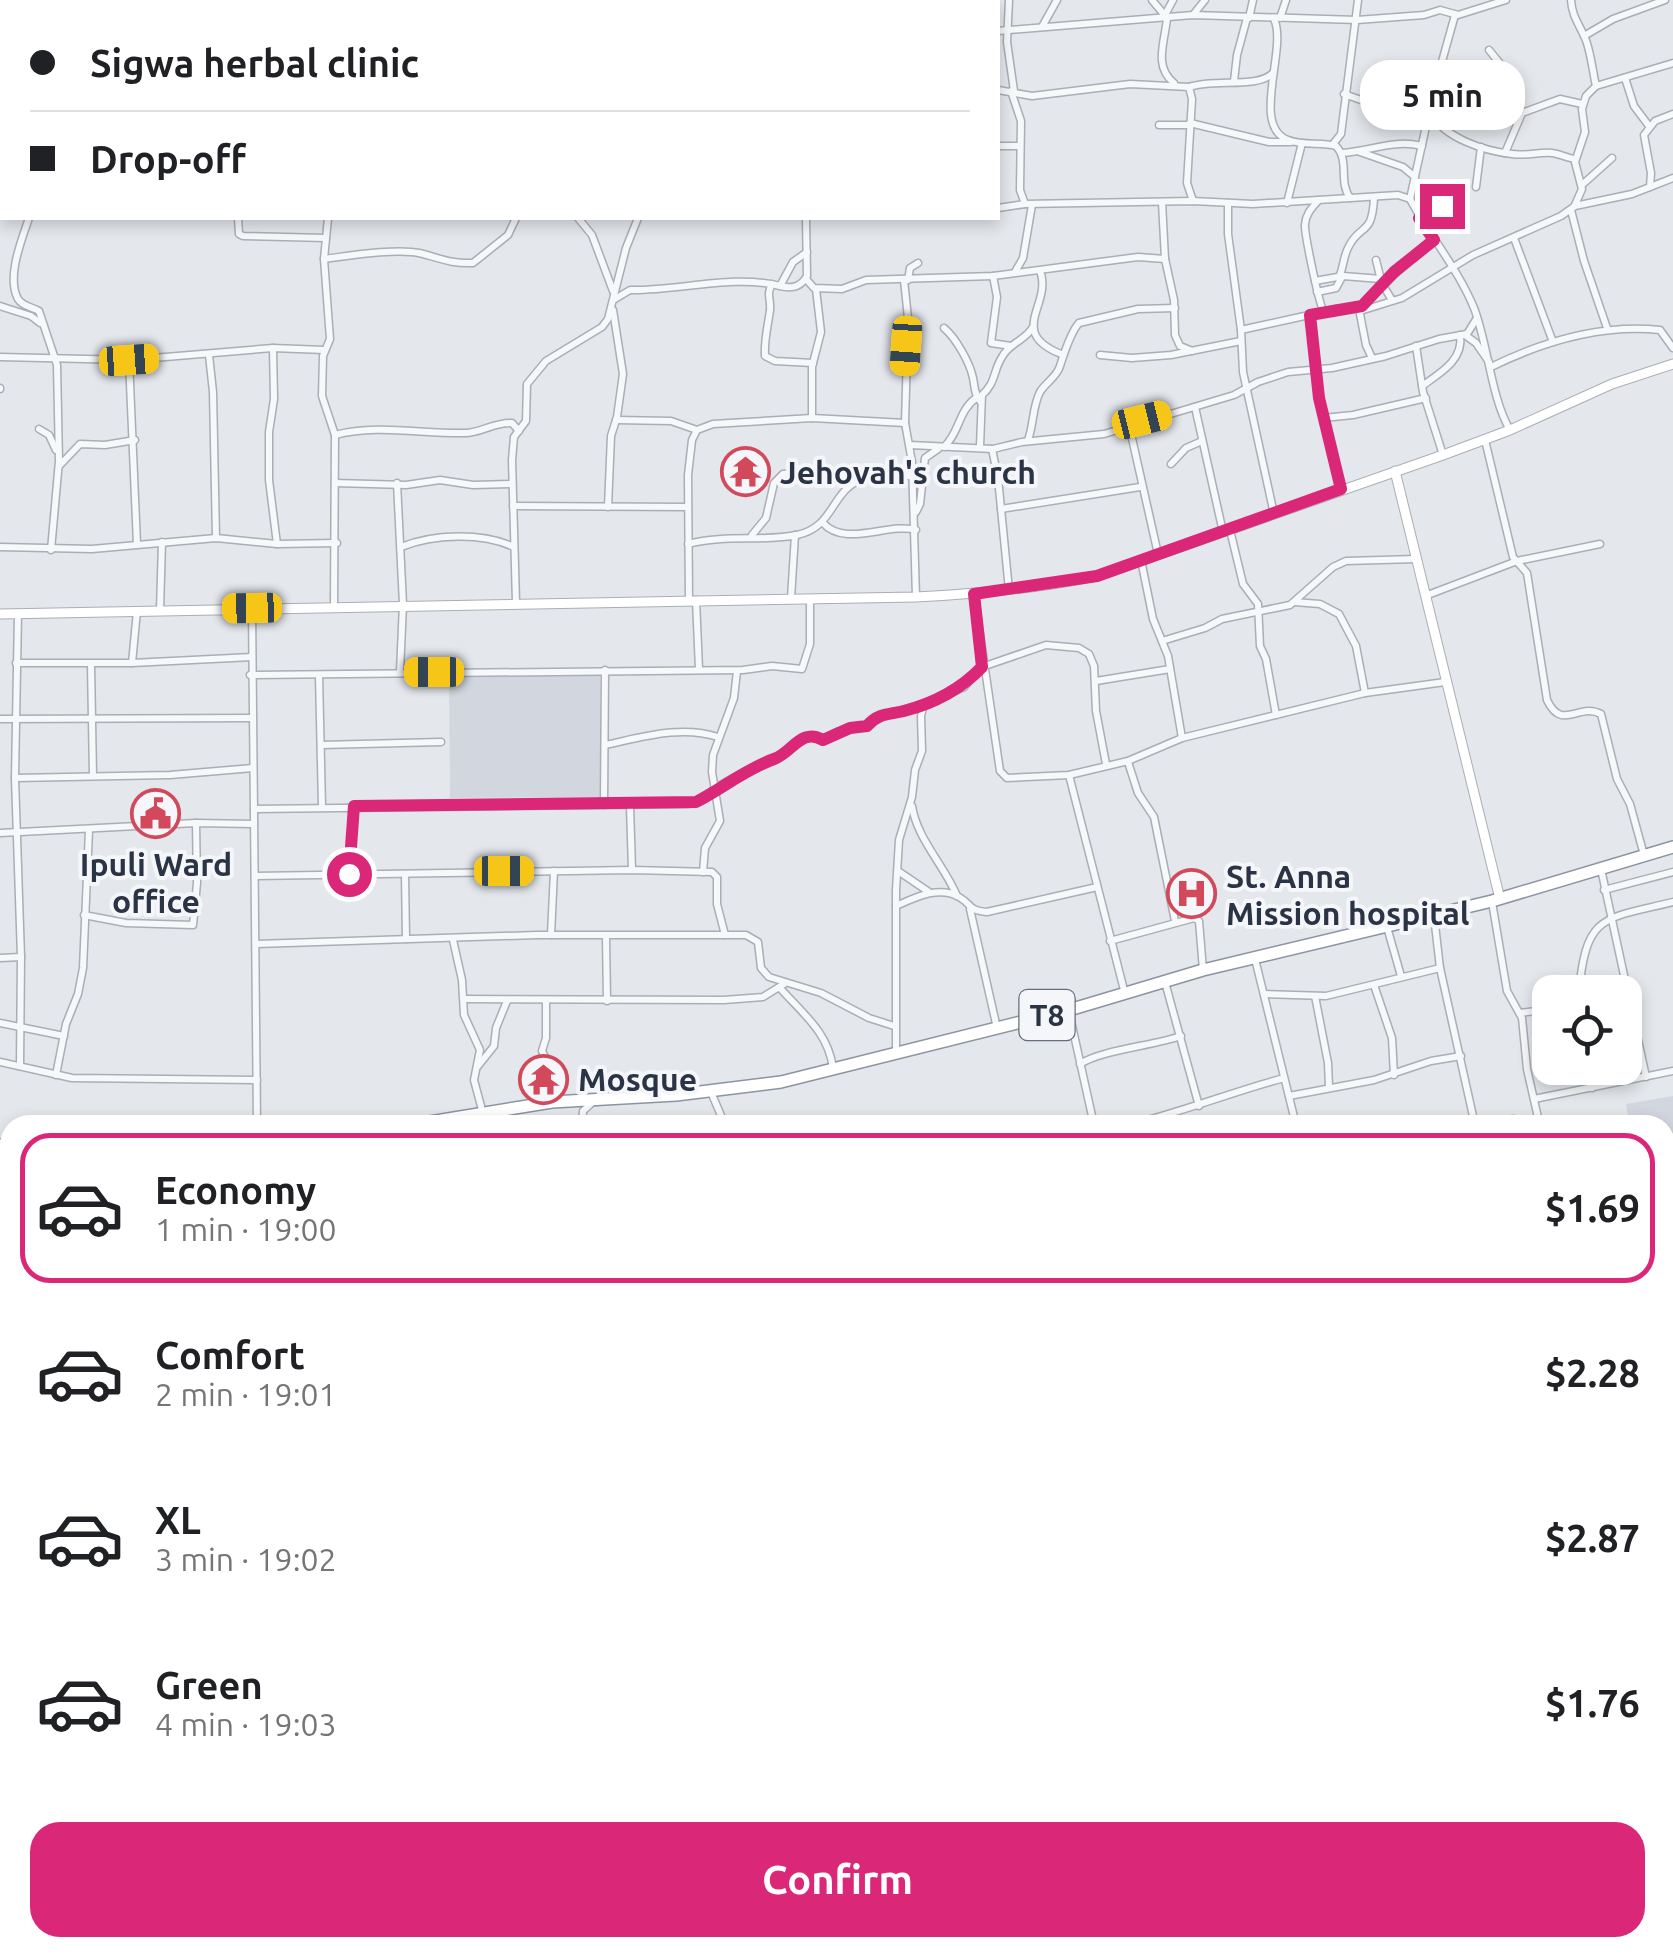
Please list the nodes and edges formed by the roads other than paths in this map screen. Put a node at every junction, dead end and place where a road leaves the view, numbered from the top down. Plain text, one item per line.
1 (1010, 0) edge
2 (1057, 0) edge
3 (1152, 0) edge
4 (1173, 0) edge
5 (1205, 0) edge
6 (1253, 0) edge
7 (1286, 0) edge
8 (1358, 0) edge
9 (1506, 0) edge
10 (1570, 0) edge
11 (1665, 0) edge
12 (1487, 3) edge
13 (1193, 15) junction
14 (1455, 15) junction
15 (1166, 17) junction
16 (1248, 18) junction
17 (1277, 19) junction
18 (1356, 20) junction
19 (1042, 26) junction
20 (1007, 30) junction
21 (1000, 31) edge
22 (1584, 36) junction
23 (1489, 50) dead end
24 (1673, 63) edge
25 (1273, 72) junction
26 (1625, 78) junction
27 (1234, 81) junction
28 (1176, 84) junction
29 (1189, 86) junction
30 (1596, 86) junction
31 (1000, 90) edge
32 (1013, 91) junction
33 (1344, 94) junction
34 (1362, 100) dead end
35 (1582, 104) junction
36 (1495, 106) dead end
37 (1429, 111) junction
38 (1673, 114) edge
39 (1516, 120) junction
40 (1190, 124) junction
41 (1159, 126) dead end
42 (1649, 126) junction
43 (1298, 142) junction
44 (1332, 145) junction
45 (1000, 146) edge
46 (1020, 146) junction
47 (1422, 146) junction
48 (1482, 146) junction
49 (1359, 152) junction
50 (1342, 153) junction
51 (1505, 153) junction
52 (1612, 158) dead end
53 (1575, 159) junction
54 (1415, 177) junction
55 (1673, 178) edge
56 (1187, 183) junction
57 (1582, 185) junction
58 (1476, 187) dead end
59 (1650, 187) junction
60 (1444, 196) dead end
61 (1350, 198) junction
62 (1374, 198) junction
63 (1410, 199) junction
64 (1193, 201) junction
65 (1318, 201) junction
66 (1166, 202) junction
67 (1297, 202) junction
68 (1228, 203) junction
69 (1287, 203) junction
70 (1029, 205) junction
71 (1000, 208) edge
72 (1573, 208) junction
73 (1308, 214) junction
74 (1419, 218) junction
75 (28, 220) edge
76 (238, 220) edge
77 (328, 220) edge
78 (515, 220) edge
79 (580, 220) edge
80 (637, 220) edge
81 (806, 220) edge
82 (326, 238) junction
83 (1514, 238) junction
84 (1434, 240) junction
85 (807, 252) junction
86 (324, 259) junction
87 (1164, 259) junction
88 (1376, 260) dead end
89 (918, 263) dead end
90 (1454, 269) junction
91 (1039, 270) junction
92 (1014, 273) junction
93 (993, 276) junction
94 (1340, 277) junction
95 (806, 279) junction
96 (906, 280) junction
97 (1314, 281) junction
98 (1381, 281) junction
99 (776, 285) junction
100 (816, 289) junction
101 (1317, 292) junction
102 (613, 300) junction
103 (1392, 300) junction
104 (0, 306) edge
105 (1175, 308) junction
106 (1321, 308) junction
107 (1359, 309) junction
108 (1311, 315) junction
109 (1477, 318) junction
110 (42, 324) junction
111 (1033, 327) junction
112 (944, 328) dead end
113 (1607, 328) junction
114 (1241, 330) junction
115 (1462, 335) junction
116 (1241, 341) junction
117 (1553, 342) junction
118 (1012, 346) junction
119 (1416, 346) junction
120 (274, 348) junction
121 (1673, 348) edge
122 (324, 350) junction
123 (1192, 352) junction
124 (1061, 354) junction
125 (209, 355) junction
126 (1100, 355) dead end
127 (0, 357) edge
128 (1372, 358) junction
129 (56, 359) junction
130 (129, 360) junction
131 (813, 363) junction
132 (1673, 364) edge
133 (1490, 365) junction
134 (1314, 370) junction
135 (1422, 386) junction
136 (1247, 389) junction
137 (1426, 398) junction
138 (979, 400) junction
139 (1195, 406) junction
140 (812, 418) junction
141 (1323, 418) junction
142 (616, 420) junction
143 (905, 423) junction
144 (1129, 425) junction
145 (39, 429) dead end
146 (519, 430) junction
147 (698, 430) junction
148 (1510, 430) junction
149 (335, 435) junction
150 (135, 440) junction
151 (1485, 440) junction
152 (1027, 441) junction
153 (1202, 441) junction
154 (910, 444) junction
155 (980, 446) junction
156 (942, 447) junction
157 (992, 450) junction
158 (59, 452) junction
159 (1443, 455) junction
160 (1170, 464) dead end
161 (59, 465) junction
162 (1394, 471) junction
163 (912, 476) junction
164 (863, 478) junction
165 (397, 482) junction
166 (335, 484) junction
167 (510, 484) junction
168 (1140, 487) junction
169 (1341, 489) junction
170 (513, 506) junction
171 (608, 507) junction
172 (688, 507) junction
173 (1001, 509) junction
174 (915, 513) junction
175 (1274, 514) junction
176 (824, 524) junction
177 (916, 530) junction
178 (1226, 531) junction
179 (795, 535) junction
180 (752, 536) junction
181 (216, 538) junction
182 (162, 542) junction
183 (337, 543) junction
184 (137, 544) junction
185 (276, 544) junction
186 (688, 544) junction
187 (1600, 544) dead end
188 (514, 546) junction
189 (0, 547) edge
190 (401, 547) junction
191 (51, 550) junction
192 (1158, 554) junction
193 (1416, 559) junction
194 (1141, 560) junction
195 (1516, 561) junction
196 (1009, 590) junction
197 (974, 594) junction
198 (916, 596) junction
199 (1424, 596) junction
200 (792, 598) junction
201 (810, 598) junction
202 (692, 600) junction
203 (516, 602) junction
204 (1294, 602) junction
205 (403, 604) junction
206 (334, 606) junction
207 (252, 608) junction
208 (137, 610) junction
209 (160, 610) junction
210 (18, 613) junction
211 (1260, 613) junction
212 (0, 614) edge
213 (1162, 641) junction
214 (252, 657) junction
215 (16, 663) junction
216 (132, 663) junction
217 (91, 664) junction
218 (982, 667) junction
219 (698, 668) junction
220 (1170, 669) junction
221 (605, 670) junction
222 (736, 670) junction
223 (400, 672) junction
224 (250, 675) junction
225 (319, 676) junction
226 (1096, 681) junction
227 (1445, 682) junction
228 (1365, 693) junction
229 (924, 704) junction
230 (1276, 715) junction
231 (252, 718) junction
232 (0, 719) edge
233 (92, 719) junction
234 (14, 720) junction
235 (718, 737) junction
236 (1182, 738) junction
237 (441, 742) dead end
238 (320, 745) junction
239 (605, 745) junction
240 (1128, 761) junction
241 (1106, 764) junction
242 (254, 768) junction
243 (1070, 774) junction
244 (93, 776) junction
245 (15, 778) junction
246 (715, 790) junction
247 (912, 799) junction
248 (604, 805) junction
249 (354, 806) junction
250 (630, 806) junction
251 (322, 807) junction
252 (254, 809) junction
253 (196, 823) junction
254 (254, 824) junction
255 (89, 830) junction
256 (16, 833) junction
257 (0, 834) edge
258 (1673, 847) edge
259 (1644, 855) junction
260 (1600, 868) junction
261 (632, 870) junction
262 (554, 871) junction
263 (897, 871) junction
264 (703, 872) junction
265 (1673, 872) edge
266 (349, 874) junction
267 (405, 875) junction
268 (255, 876) junction
269 (1097, 887) junction
270 (1604, 890) junction
271 (930, 893) junction
272 (957, 896) junction
273 (1496, 900) junction
274 (1673, 902) edge
275 (896, 906) junction
276 (970, 909) junction
277 (1433, 913) junction
278 (84, 916) junction
279 (1609, 918) junction
280 (1176, 921) junction
281 (1387, 926) junction
282 (725, 935) junction
283 (551, 936) junction
284 (606, 936) junction
285 (406, 939) junction
286 (453, 940) junction
287 (1110, 941) junction
288 (256, 944) junction
289 (20, 957) junction
290 (0, 958) edge
291 (1255, 959) junction
292 (1440, 968) junction
293 (1204, 970) junction
294 (1582, 975) edge
295 (1402, 976) junction
296 (1165, 981) junction
297 (1374, 984) junction
298 (782, 986) junction
299 (1125, 994) junction
300 (1264, 994) junction
301 (1314, 996) junction
302 (464, 999) junction
303 (546, 1000) junction
304 (506, 1001) junction
305 (607, 1001) junction
306 (1069, 1010) junction
307 (1532, 1011) edge
308 (1520, 1013) junction
309 (0, 1023) edge
310 (20, 1026) junction
311 (894, 1026) junction
312 (997, 1028) junction
313 (64, 1036) junction
314 (1181, 1036) junction
315 (896, 1053) junction
316 (1461, 1056) junction
317 (0, 1062) edge
318 (1080, 1064) junction
319 (20, 1066) junction
320 (476, 1068) junction
321 (834, 1070) junction
322 (1673, 1071) edge
323 (56, 1075) junction
324 (1394, 1075) junction
325 (1646, 1077) junction
326 (1284, 1078) junction
327 (257, 1080) junction
328 (1592, 1085) edge
329 (1329, 1087) junction
330 (1592, 1088) junction
331 (711, 1092) junction
332 (1290, 1096) junction
333 (596, 1098) junction
334 (1534, 1099) junction
335 (552, 1102) junction
336 (1199, 1106) junction
337 (257, 1115) edge
338 (484, 1115) edge
339 (501, 1115) edge
340 (583, 1115) edge
341 (721, 1115) edge
342 (1092, 1115) edge
343 (1166, 1115) edge
344 (1294, 1115) edge
345 (1474, 1115) edge
346 (1537, 1115) edge

1 - 20 street
2 - 19 street
3 - 15 street
4 - 15 street
5 - 13 street
6 - 16 street
7 - 17 street
8 - 18 street
9 - 12 street
10 - 22 street
11 - 22 street
12 - 14 street
13 - 15 street
13 - 16 street
14 - 18 street
14 - 37 street
15 - 19 street
15 - 28 street
16 - 17 street
16 - 27 street
17 - 18 street
17 - 25 street
18 - 33 street
19 - 20 street
20 - 21 street
20 - 32 street
22 - 30 street
23 - 39 street
24 - 26 street
25 - 27 street
25 - 43 street
26 - 30 street
26 - 42 street
27 - 29 street
28 - 29 street
28 - 32 street
29 - 40 street
30 - 35 street
31 - 32 street
32 - 46 street
33 - 34 street
33 - 44 street
35 - 39 street
35 - 53 street
36 - 39 street
37 - 47 street
37 - 48 street
38 - 42 street
39 - 51 street
40 - 41 street
40 - 43 street
40 - 56 street
42 - 59 street
43 - 44 street
43 - 69 street
44 - 50 street
45 - 46 street
46 - 70 street
47 - 49 street
47 - 54 street
48 - 51 street
48 - 58 street
49 - 50 street
49 - 54 street
50 - 61 street
51 - 53 street
52 - 57 street
53 - 57 street
54 - 63 street
55 - 59 street
56 - 64 street
56 - 66 street
57 - 72 street
59 - 72 street
60 - 74 street
61 - 62 street
61 - 65 street
62 - 63 street
62 - 94 street
63 - 74 street
64 - 66 street
64 - 68 street
65 - 67 street
65 - 73 street
66 - 70 street
66 - 87 street
67 - 69 street
67 - 73 street
68 - 69 street
68 - 114 street
70 - 71 street
70 - 92 street
72 - 83 street
72 - 113 street
73 - 97 street
74 - 84 street
75 - 110 street
76 - 82 street
77 - 82 street
78 - 86 street
79 - 102 street
80 - 102 street
81 - 85 street
82 - 86 street
83 - 90 street
83 - 117 street
84 - 90 street
84 - 98 street
85 - 95 street
85 - 99 street
86 - 122 street
87 - 91 street
87 - 105 street
88 - 98 street
89 - 96 street
90 - 103 street
90 - 109 street
91 - 92 street
91 - 111 street
92 - 93 street
93 - 96 street
93 - 118 street
94 - 97 street
94 - 98 street
94 - 101 street
95 - 99 street
95 - 100 street
96 - 100 street
96 - 143 street
97 - 101 street
98 - 103 street
98 - 107 street
99 - 102 street
99 - 131 street
100 - 131 street
101 - 106 street
102 - 142 street
102 - 146 street
103 - 107 street
104 - 110 street
105 - 123 street
105 - 124 street
106 - 107 street
106 - 108 street
107 - 128 street
108 - 114 street
108 - 134 street
109 - 115 street
109 - 133 street
110 - 129 street
111 - 118 street
111 - 124 street
112 - 138 street
113 - 117 street
113 - 121 street
114 - 116 street
115 - 119 street
115 - 133 street
115 - 135 street
116 - 123 street
116 - 136 street
117 - 133 street
118 - 138 street
119 - 128 street
119 - 135 street
120 - 122 street
120 - 125 street
120 - 185 street
122 - 149 street
123 - 126 street
124 - 152 street
125 - 130 street
125 - 181 street
127 - 129 street
128 - 134 street
129 - 130 street
129 - 158 street
130 - 150 street
131 - 140 street
132 - 148 street
133 - 148 street
134 - 136 street
134 - 141 street
135 - 137 street
136 - 139 street
136 - 175 street
137 - 141 street
137 - 159 street
138 - 155 street
138 - 156 street
139 - 144 street
139 - 153 street
140 - 143 street
140 - 147 street
141 - 169 street
142 - 147 street
142 - 171 street
143 - 154 street
144 - 152 street
144 - 168 street
145 - 158 street
146 - 149 street
146 - 167 street
147 - 172 street
148 - 151 street
149 - 166 street
150 - 161 street
150 - 184 street
151 - 159 street
151 - 195 street
152 - 157 street
153 - 160 street
153 - 178 street
154 - 156 street
154 - 163 street
155 - 156 street
155 - 157 street
156 - 174 street
157 - 173 street
158 - 161 street
159 - 162 street
161 - 191 street
162 - 169 street
162 - 193 street
163 - 164 street
163 - 174 street
164 - 176 street
164 - 180 street
165 - 166 street
165 - 167 street
165 - 190 street
166 - 183 street
167 - 170 street
168 - 173 street
168 - 192 street
169 - 175 street
170 - 171 street
170 - 188 street
171 - 172 street
172 - 186 street
173 - 196 street
174 - 177 street
175 - 178 street
176 - 177 street
176 - 179 street
177 - 198 street
178 - 192 street
178 - 211 street
179 - 180 street
179 - 200 street
180 - 186 street
181 - 182 street
181 - 185 street
182 - 184 street
182 - 209 street
183 - 185 street
183 - 206 street
184 - 191 street
186 - 202 street
187 - 195 street
188 - 190 street
188 - 203 street
189 - 191 street
190 - 205 street
192 - 194 street
193 - 199 street
193 - 204 street
194 - 196 street
194 - 213 street
195 - 199 street
195 - 259 street
196 - 197 street
197 - 198 street
197 - 218 street
198 - 201 street
199 - 227 street
200 - 201 street
200 - 202 street
201 - 222 street
202 - 203 street
202 - 219 street
203 - 205 street
204 - 211 street
204 - 228 street
205 - 206 street
205 - 223 street
206 - 207 street
207 - 209 street
207 - 214 street
208 - 209 street
208 - 210 street
208 - 216 street
210 - 212 street
210 - 215 street
211 - 213 street
211 - 230 street
213 - 220 street
214 - 216 street
214 - 224 street
215 - 217 street
215 - 234 street
216 - 217 street
217 - 233 street
218 - 226 street
218 - 229 street
218 - 243 street
219 - 221 street
219 - 222 street
220 - 226 street
220 - 236 street
221 - 223 street
221 - 239 street
222 - 235 street
223 - 225 street
224 - 225 street
224 - 231 street
225 - 238 street
226 - 241 street
227 - 228 street
227 - 273 street
228 - 230 street
229 - 246 street
229 - 247 street
230 - 236 street
231 - 233 street
231 - 242 street
232 - 234 street
233 - 234 street
233 - 244 street
234 - 245 street
235 - 239 street
235 - 246 street
236 - 240 street
237 - 238 street
238 - 251 street
239 - 248 street
240 - 241 street
240 - 280 street
241 - 243 street
242 - 244 street
242 - 252 street
243 - 269 street
244 - 245 street
245 - 256 street
246 - 250 street
246 - 264 street
247 - 263 street
247 - 272 street
248 - 249 street
248 - 250 street
249 - 251 street
249 - 266 street
250 - 261 street
251 - 252 street
252 - 254 street
253 - 254 street
253 - 255 street
253 - 278 street
254 - 268 street
255 - 256 street
255 - 278 street
256 - 257 street
256 - 289 street
258 - 259 highway, T8
259 - 260 highway, T8
260 - 270 street
260 - 273 highway, T8
261 - 262 street
261 - 264 street
262 - 267 street
262 - 283 street
263 - 271 street
263 - 275 street
264 - 282 street
265 - 270 street
266 - 267 street
266 - 268 street
267 - 285 street
268 - 288 street
269 - 276 street
269 - 287 street
270 - 279 street
271 - 272 street
271 - 275 street
272 - 276 street
273 - 277 highway, T8
273 - 308 street
274 - 279 street
275 - 311 street
276 - 312 street
277 - 281 highway, T8
277 - 292 street
278 - 313 street
279 - 294 street
279 - 325 street
280 - 287 street
280 - 293 street
281 - 291 highway, T8
281 - 295 street
282 - 284 street
282 - 298 street
283 - 284 street
283 - 286 street
284 - 305 street
285 - 286 street
285 - 288 street
286 - 302 street
287 - 299 street
288 - 327 street
289 - 290 street
289 - 310 street
291 - 293 highway, T8
291 - 300 street
292 - 295 street
292 - 316 street
293 - 296 highway, T8
295 - 297 street
296 - 299 highway, T8
296 - 314 street
297 - 301 street
297 - 324 street
298 - 305 street
298 - 311 street
298 - 321 street
299 - 306 highway, T8
300 - 301 street
300 - 326 street
301 - 329 street
302 - 304 street
302 - 320 street
303 - 304 street
303 - 305 street
303 - 335 street
304 - 320 street
306 - 312 highway, T8
306 - 318 street
307 - 308 street
308 - 334 street
309 - 310 street
310 - 313 street
310 - 319 street
311 - 315 street
312 - 315 highway, T8
313 - 323 street
314 - 318 street
314 - 336 street
315 - 321 highway, T8
316 - 324 street
316 - 345 street
317 - 319 street
318 - 342 street
319 - 323 street
320 - 338 street
321 - 331 highway, T8
322 - 325 street
323 - 327 street
324 - 329 street
325 - 330 street
326 - 332 street
326 - 336 street
327 - 337 street
328 - 330 street
329 - 332 street
330 - 334 street
331 - 333 highway, T8
331 - 341 street
332 - 344 street
333 - 335 highway, T8
333 - 340 street
334 - 346 street
335 - 339 highway, T8
336 - 343 street

